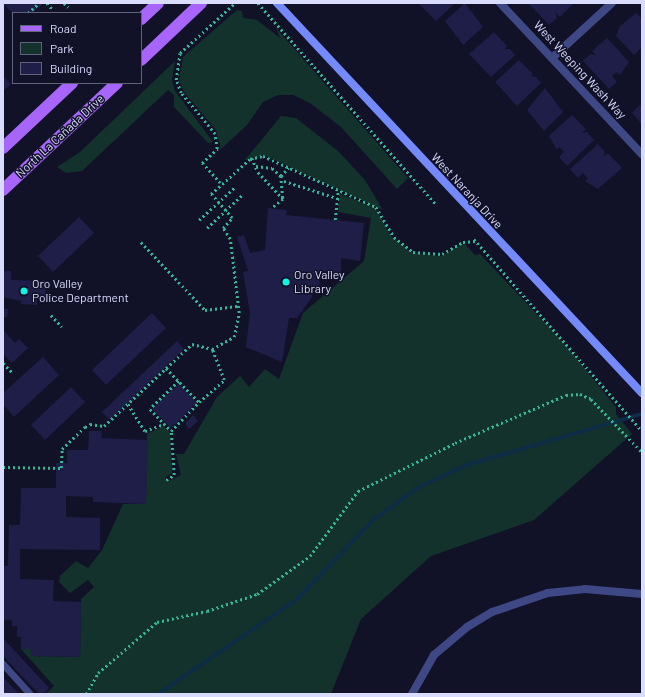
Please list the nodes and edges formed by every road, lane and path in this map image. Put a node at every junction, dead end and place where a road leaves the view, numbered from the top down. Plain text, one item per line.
1 (39, 3) edge
2 (47, 3) edge
3 (64, 3) edge
4 (158, 3) edge
5 (202, 3) edge
6 (235, 3) edge
7 (258, 3) edge
8 (278, 3) edge
9 (500, 3) edge
10 (612, 3) edge
11 (68, 6) dead end
12 (53, 10) dead end
13 (29, 12) edge
14 (142, 18) edge
15 (552, 58) junction
16 (142, 59) edge
17 (71, 84) edge
18 (115, 84) edge
19 (3, 148) edge
20 (642, 154) edge
21 (252, 158) junction
22 (256, 166) junction
23 (288, 168) junction
24 (281, 176) junction
25 (284, 181) junction
26 (220, 183) junction
27 (235, 187) dead end
28 (3, 190) edge
29 (338, 191) junction
30 (242, 195) dead end
31 (337, 198) junction
32 (283, 199) junction
33 (218, 203) junction
34 (436, 204) dead end
35 (272, 208) dead end
36 (225, 211) junction
37 (199, 220) dead end
38 (335, 220) dead end
39 (207, 228) dead end
40 (141, 242) dead end
41 (238, 306) junction
42 (51, 315) dead end
43 (62, 327) dead end
44 (212, 349) junction
45 (3, 363) edge
46 (166, 368) junction
47 (13, 373) dead end
48 (179, 381) junction
49 (642, 393) edge
50 (199, 402) junction
51 (128, 404) junction
52 (164, 424) junction
53 (170, 431) junction
54 (642, 431) edge
55 (642, 452) edge
56 (3, 466) edge
57 (166, 480) dead end
58 (642, 594) edge
59 (3, 664) edge
60 (30, 694) edge
61 (86, 694) edge
62 (412, 694) edge

1 - 13 path
2 - 12 path
3 - 11 path
4 - 14 main road
5 - 16 main road
6 - 26 path
7 - 34 path
8 - 49 street, West Naranja Drive
9 - 15 street, West Weeping Wash Way
10 - 15 street
15 - 20 street, West Weeping Wash Way
17 - 19 main road
18 - 28 main road, North La Cañada Drive
21 - 22 path
21 - 23 path
21 - 26 path
22 - 24 path
22 - 32 path
23 - 24 path
23 - 29 path
24 - 25 path
25 - 31 path
25 - 32 path
26 - 33 path
27 - 33 path
29 - 31 path
29 - 54 path
30 - 36 path
31 - 38 path
32 - 35 path
33 - 36 path
33 - 37 path
36 - 39 path
36 - 41 path
40 - 41 path
41 - 44 path
42 - 43 path
44 - 46 path
44 - 50 path
45 - 47 path
46 - 48 path
46 - 51 path
48 - 50 path
48 - 52 path
50 - 53 path
51 - 52 path
51 - 56 path
52 - 53 path
53 - 57 path
55 - 61 path
58 - 62 street
59 - 60 lane

